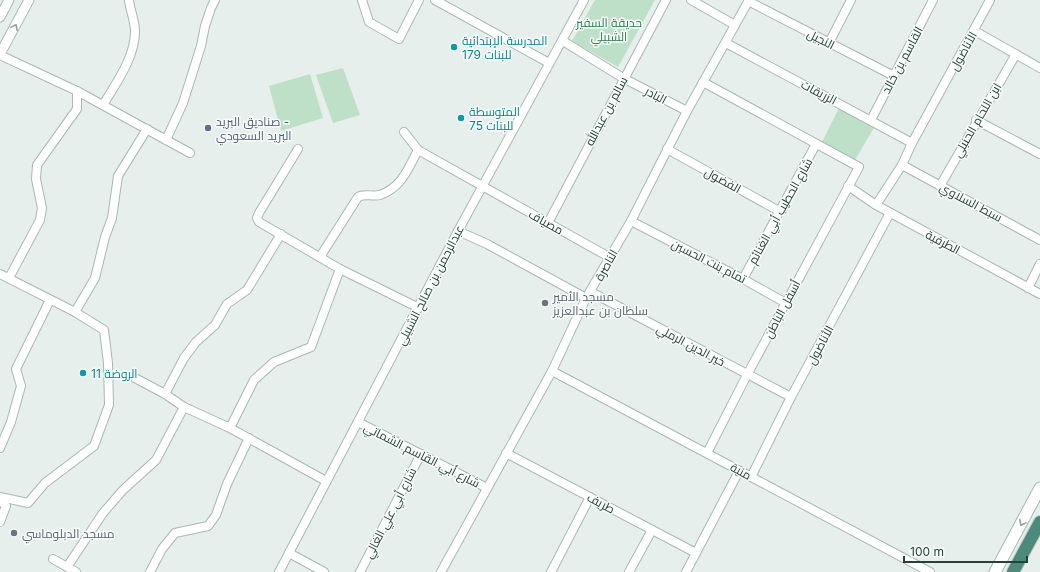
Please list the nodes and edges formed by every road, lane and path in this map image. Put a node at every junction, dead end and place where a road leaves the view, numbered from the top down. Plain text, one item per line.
1 (8, 0) edge
2 (29, 0) edge
3 (129, 0) edge
4 (215, 0) edge
5 (362, 0) edge
6 (419, 0) edge
7 (435, 0) edge
8 (584, 0) edge
9 (666, 0) edge
10 (691, 0) edge
11 (851, 0) edge
12 (933, 0) edge
13 (990, 0) edge
14 (748, 1) edge
15 (0, 17) edge
16 (735, 25) junction
17 (975, 31) junction
18 (563, 41) junction
19 (726, 43) junction
20 (828, 43) junction
21 (0, 54) edge
22 (1016, 54) junction
23 (550, 63) junction
24 (1040, 68) edge
25 (894, 76) junction
26 (623, 78) junction
27 (703, 82) junction
28 (77, 91) junction
29 (103, 105) junction
30 (687, 111) junction
31 (870, 120) junction
32 (976, 120) junction
33 (147, 130) junction
34 (404, 132) dead end
35 (166, 140) junction
36 (912, 142) junction
37 (816, 144) junction
38 (298, 149) dead end
39 (667, 149) junction
40 (418, 150) junction
41 (190, 154) dead end
42 (1040, 154) edge
43 (902, 165) junction
44 (482, 186) junction
45 (848, 186) junction
46 (940, 186) junction
47 (876, 205) junction
48 (779, 211) junction
49 (890, 213) junction
50 (631, 221) junction
51 (548, 223) junction
52 (458, 231) junction
53 (281, 234) junction
54 (1040, 240) edge
55 (320, 257) junction
56 (609, 257) junction
57 (1040, 264) edge
58 (340, 269) junction
59 (0, 274) edge
60 (10, 278) junction
61 (743, 279) junction
62 (1028, 288) junction
63 (1040, 294) edge
64 (589, 295) junction
65 (50, 300) junction
66 (786, 303) junction
67 (419, 308) junction
68 (75, 312) junction
69 (552, 371) junction
70 (747, 375) junction
71 (135, 378) dead end
72 (165, 394) junction
73 (792, 398) junction
74 (184, 407) junction
75 (358, 422) junction
76 (230, 428) junction
77 (250, 438) junction
78 (0, 448) edge
79 (506, 453) junction
80 (707, 453) junction
81 (421, 454) junction
82 (739, 471) junction
83 (751, 477) junction
84 (326, 481) junction
85 (487, 488) junction
86 (1040, 488) edge
87 (590, 497) junction
88 (0, 499) edge
89 (0, 522) edge
90 (1040, 522) edge
91 (652, 530) junction
92 (289, 553) junction
93 (696, 553) junction
94 (53, 559) dead end
95 (67, 567) junction
96 (76, 572) edge
97 (150, 572) edge
98 (278, 572) edge
99 (324, 572) edge
100 (360, 572) edge
101 (441, 572) edge
102 (551, 572) edge
103 (629, 572) edge
104 (686, 572) edge
105 (930, 572) edge
106 (996, 572) edge
107 (1013, 572) edge

1 - 15 street
21 -> 2 street
3 - 29 street
4 - 35 street
5 - 6 street
7 - 23 street
8 - 18 street, عبدالرحمن بن صالح الشبيلي
9 - 26 street, سالم بن عبدالله
10 - 16 street
11 - 20 street
12 - 25 street, القاسم بن خالد
13 - 17 street, الأناضول
14 - 16 street, الناصرة
14 - 20 street, النجيل
16 - 19 street, الناصرة
17 - 22 street
17 - 36 street, الأناضول
18 - 23 street, عبدالرحمن بن صالح الشبيلي
18 - 26 street, البادر
19 - 27 street, الناصرة
19 - 31 street, الزريقات
20 - 25 street, النجيل
21 - 28 street
22 - 24 street
22 - 32 street, ابن اللحام الحنبلي
23 - 44 street, عبدالرحمن بن صالح الشبيلي
25 - 31 street, القاسم بن خالد
26 - 30 street, البادر
26 - 51 street, سالم بن عبدالله
27 - 30 street, الناصرة
27 - 37 street
28 - 29 street
28 - 60 street
29 - 33 street
30 - 39 street, الناصرة
31 - 36 street, الزريقات
32 - 42 street
32 - 46 street, ابن اللحام الحنبلي
33 - 35 street
33 - 68 street
34 - 40 street
35 - 41 street
36 - 43 street, الأناضول
37 - 45 street, أسفل الباطن
37 - 48 street, شارع الحطيب أبي الغنائم
38 - 53 street
39 - 48 street, الفضول
39 - 50 street, الناصرة
40 - 44 street, مصياف
40 - 55 street
43 - 46 street, سبط السلاوي
43 - 47 street, الأناضول
44 - 51 street, مصياف
44 - 52 street, عبدالرحمن بن صالح الشبيلي
45 - 47 street, الطرفية
45 - 66 street, أسفل الباطن
46 - 54 street, سبط السلاوي
47 - 49 street, الطرفية
48 - 61 street, شارع الحطيب أبي الغنائم
49 - 62 street, الطرفية
49 - 73 street, الأناضول
50 - 56 street, الناصرة
50 - 61 street, تمام بنت الحسين
51 - 56 street, مصياف
52 - 64 street, خير الدين الرملي
52 - 67 street, عبدالرحمن بن صالح الشبيلي
53 - 55 street
53 - 72 street
55 - 58 street
56 - 64 street, الناصرة
57 - 62 street
58 - 67 street
58 - 76 street
59 - 60 street
60 - 65 street
61 - 66 street, تمام بنت الحسين
62 - 63 street, الطرفية
64 - 69 street, الناصرة
64 - 70 street, خير الدين الرملي
65 - 68 street
65 - 78 street
66 - 70 street, أسفل الباطن
67 - 75 street, عبدالرحمن بن صالح الشبيلي
68 - 88 street
69 - 79 street, الناصرة
69 - 80 street, منية
70 - 73 street, خير الدين الرملي
70 - 80 street, أسفل الباطن
71 - 72 street
72 - 74 street
73 - 83 street, الأناضول
74 - 76 street
74 - 95 street
75 - 81 street, شارع أبي القاسم الشماتي
75 - 84 street, عبدالرحمن بن صالح الشبيلي
76 - 77 street
77 - 84 street
77 - 97 street
79 - 85 street, الناصرة
79 - 87 street, طريف
80 - 82 street, منية
81 - 85 street, شارع أبي القاسم الشماتي
81 - 100 street, شارع أبي علي الغالي
82 - 83 street, منية
82 - 93 street
83 - 105 street, منية
84 - 92 street, عبدالرحمن بن صالح الشبيلي
85 - 101 street, الناصرة
86 -> 106 main road
87 - 91 street, طريف
87 - 102 street
88 - 89 street
90 - 107 highway
91 - 93 street, طريف
91 - 103 street
92 - 98 street, عبدالرحمن بن صالح الشبيلي
92 - 99 street
93 - 104 street
94 - 95 street
95 - 96 street

